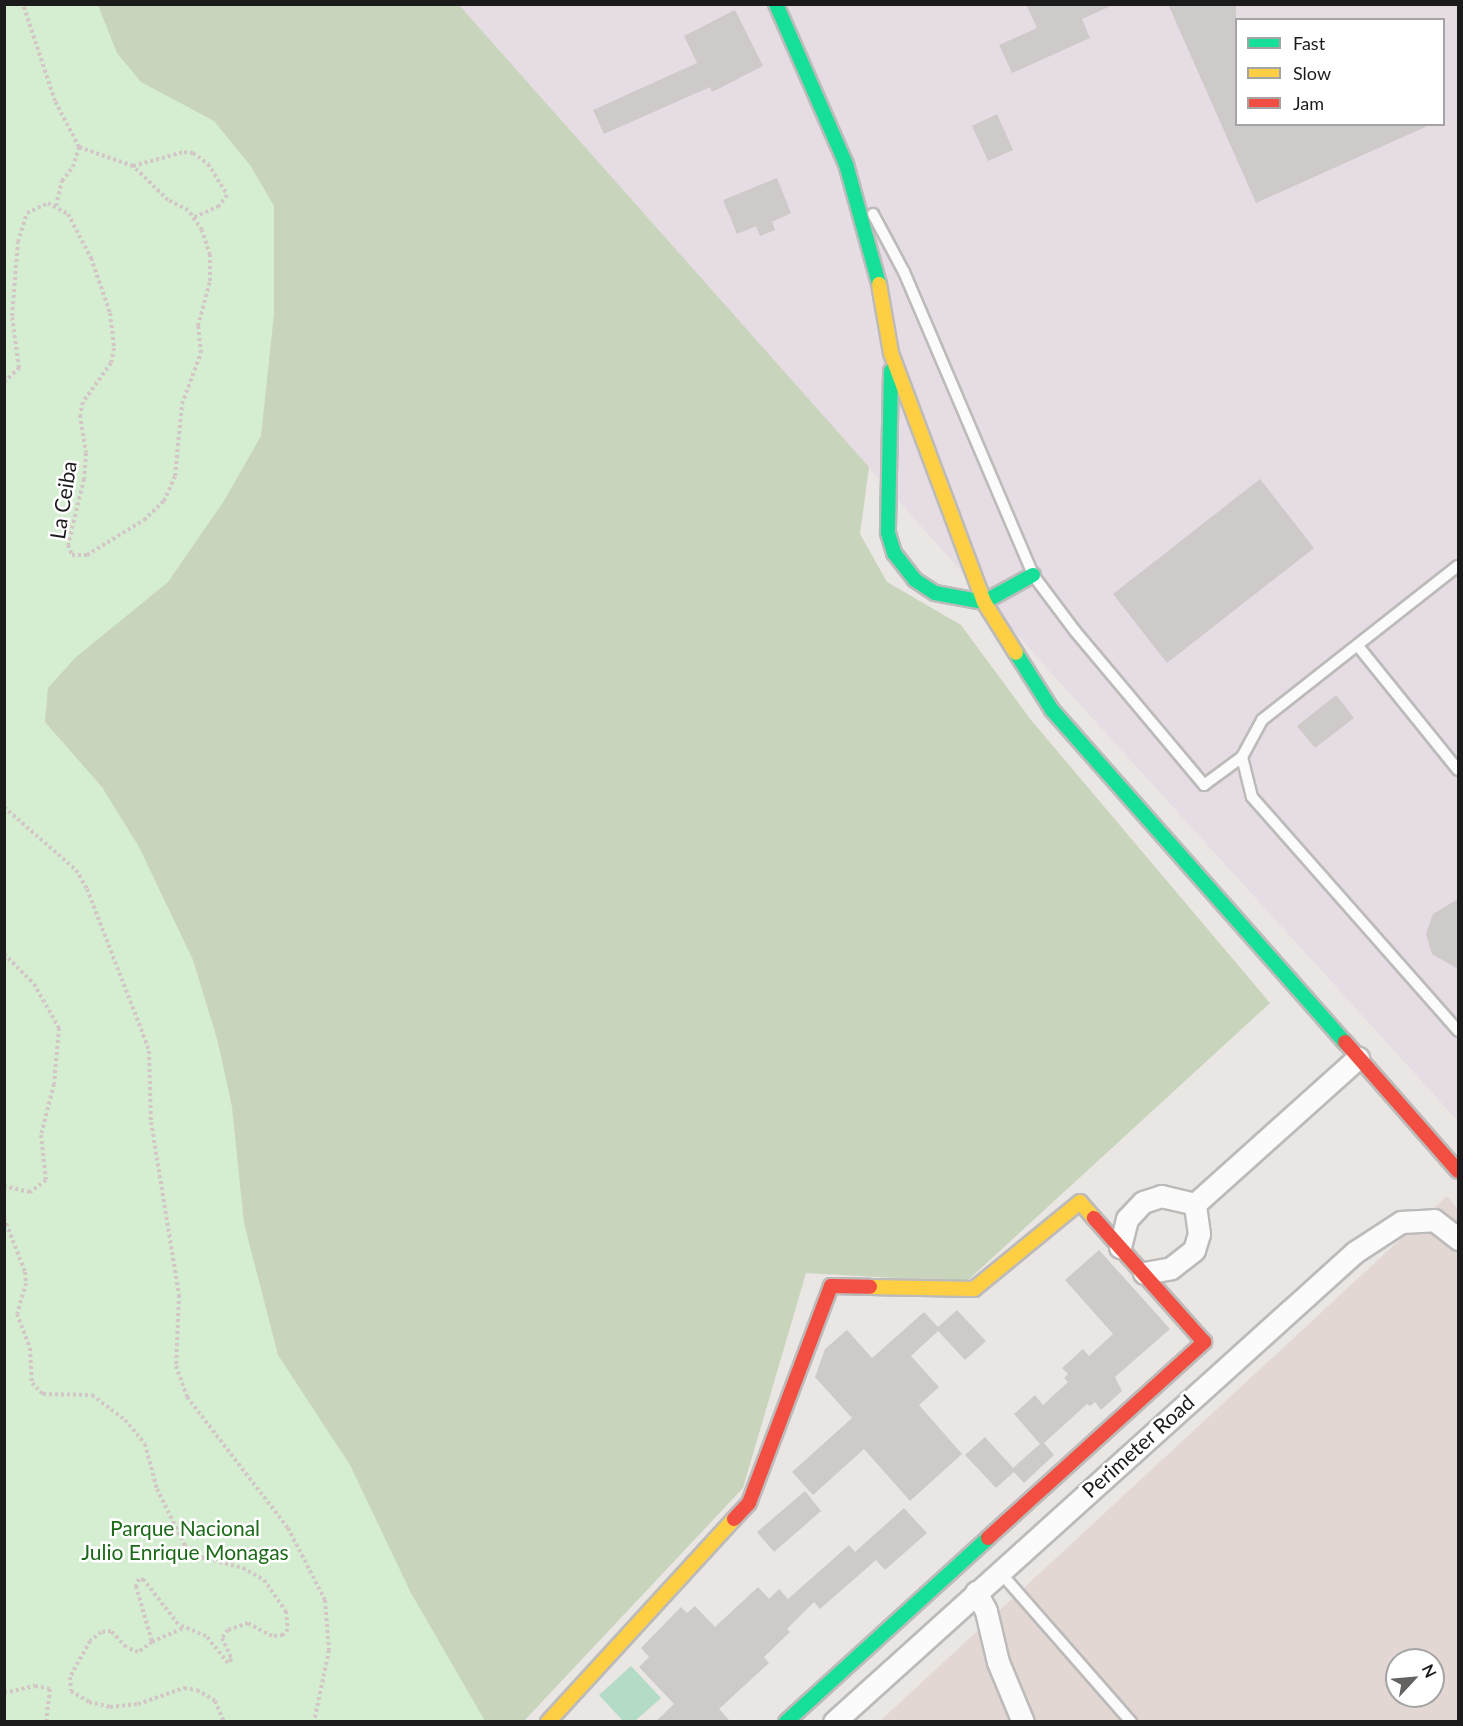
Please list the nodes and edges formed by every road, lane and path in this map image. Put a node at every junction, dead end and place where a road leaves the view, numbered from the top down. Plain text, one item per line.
1 (23, 4) edge
2 (776, 4) edge
3 (79, 147) junction
4 (846, 164) junction
5 (133, 166) junction
6 (56, 206) junction
7 (194, 217) junction
8 (891, 353) junction
9 (4, 382) edge
10 (1458, 567) edge
11 (1033, 575) junction
12 (984, 602) junction
13 (1358, 646) junction
14 (1242, 757) junction
15 (1458, 770) edge
16 (4, 807) edge
17 (4, 954) edge
18 (1458, 1031) edge
19 (1358, 1058) junction
20 (1458, 1171) edge
21 (4, 1186) edge
22 (1195, 1204) junction
23 (4, 1218) edge
24 (1458, 1239) edge
25 (1120, 1247) junction
26 (1144, 1273) junction
27 (999, 1571) junction
28 (976, 1592) junction
29 (184, 1628) junction
30 (152, 1642) junction
31 (4, 1693) edge
32 (46, 1722) edge
33 (224, 1722) edge
34 (314, 1722) edge
35 (548, 1722) edge
36 (786, 1722) edge
37 (834, 1722) edge
38 (1023, 1722) edge
39 (1131, 1722) edge

1 - 3 path
2 - 4 street
3 - 5 path
3 - 6 path
4 - 8 street
4 - 11 lane
5 - 7 path
5 - 7 path
6 - 7 path, La Ceiba
6 - 9 path
8 - 12 street
8 - 12 street
10 - 13 lane
11 - 12 street
11 - 14 lane
12 - 19 street
13 - 14 lane
13 - 15 lane
14 - 18 lane
16 - 34 path
17 - 21 path
19 - 20 street
19 - 22 street
22 - 25 street
22 - 26 street
23 - 29 path
24 - 27 street, Perimeter Road
25 - 26 street
25 - 35 street
26 - 36 street
27 - 28 street, Perimeter Road
27 - 39 lane
28 - 37 street, Perimeter Road
28 - 38 street
29 - 30 path
29 - 30 path
30 - 33 path
31 - 32 path

